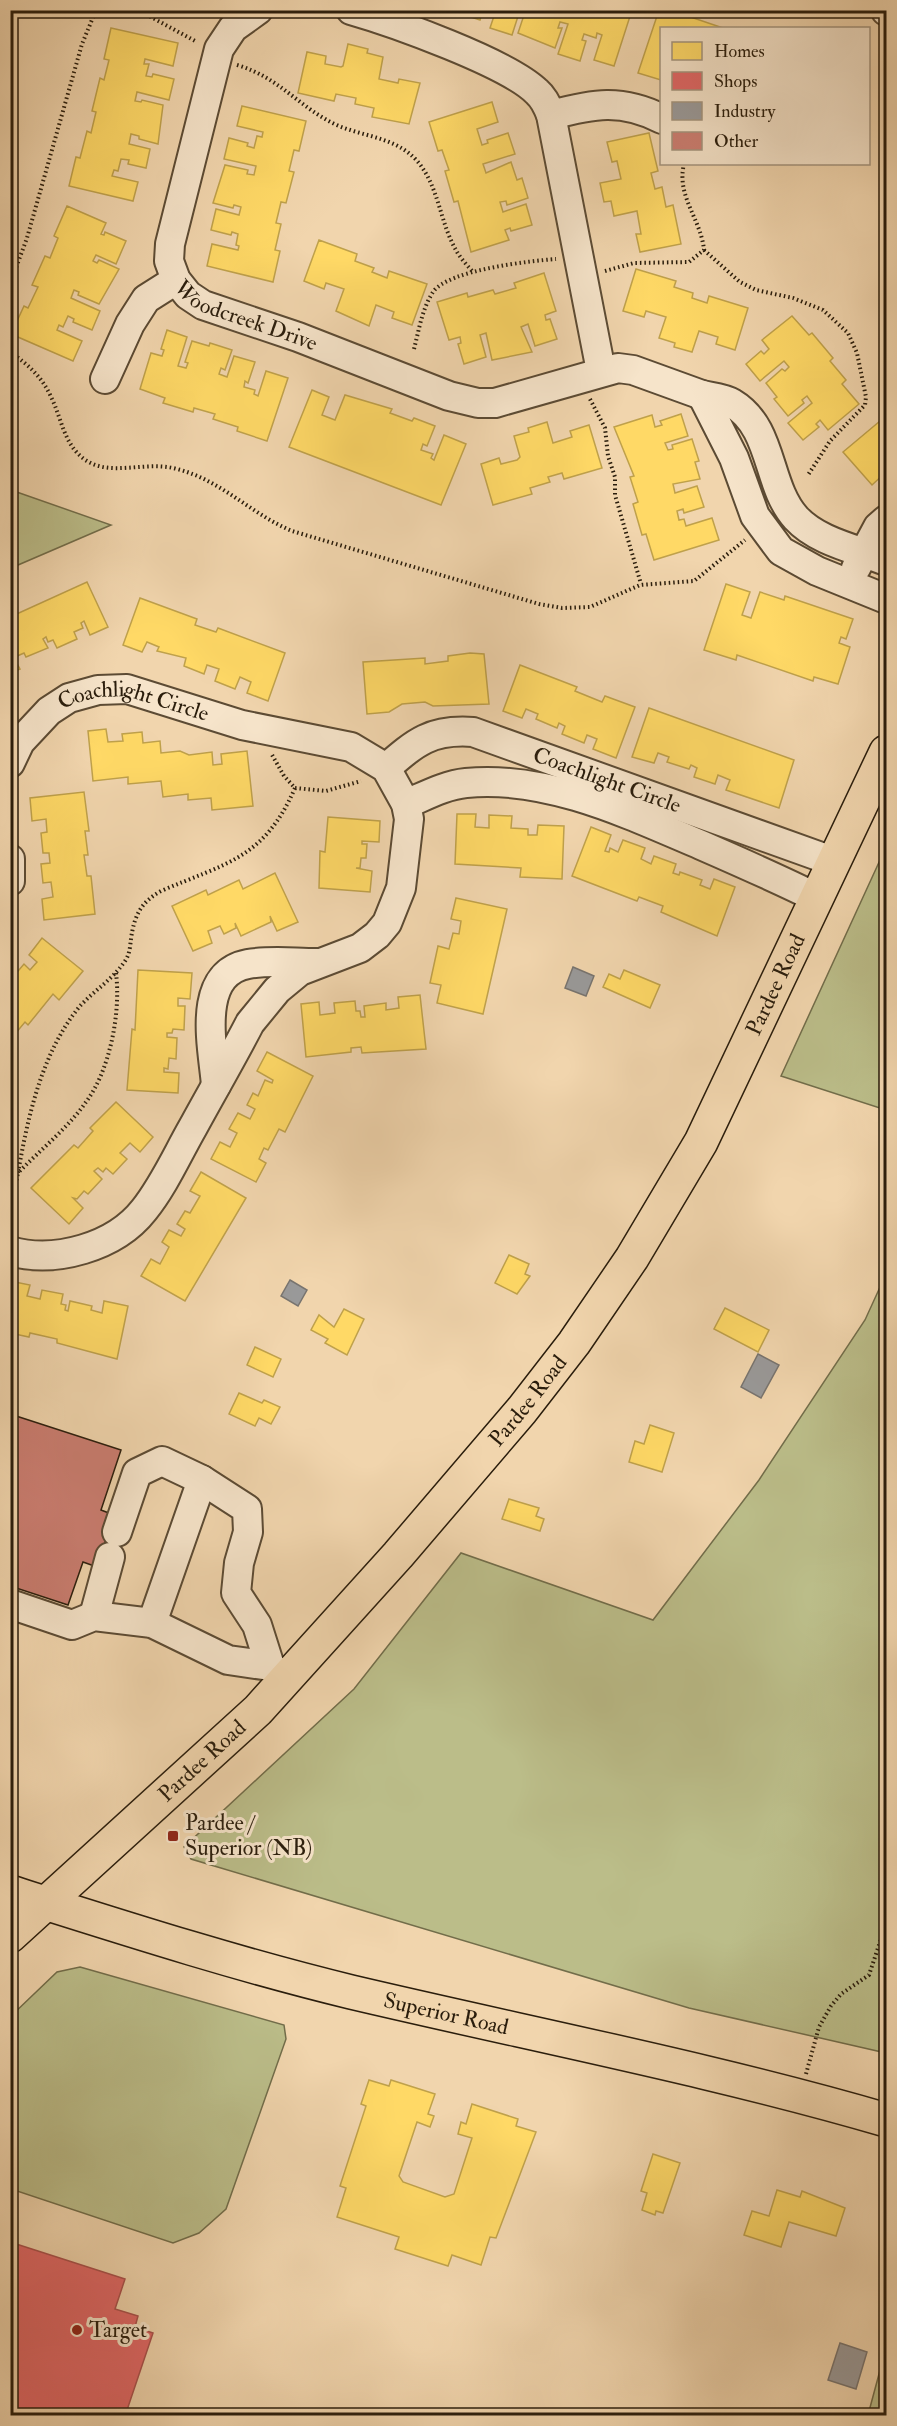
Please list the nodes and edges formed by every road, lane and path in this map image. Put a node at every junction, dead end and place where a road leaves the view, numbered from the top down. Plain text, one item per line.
1 (96, 10) edge
2 (138, 10) edge
3 (258, 10) edge
4 (351, 10) edge
5 (205, 47) dead end
6 (234, 64) dead end
7 (551, 115) junction
8 (660, 118) edge
9 (684, 165) edge
10 (705, 250) junction
11 (566, 258) dead end
12 (473, 272) junction
13 (595, 273) dead end
14 (176, 280) junction
15 (10, 284) edge
16 (414, 349) dead end
17 (10, 352) edge
18 (105, 379) dead end
19 (594, 383) junction
20 (702, 395) junction
21 (808, 475) dead end
22 (783, 498) junction
23 (886, 520) edge
24 (754, 525) junction
25 (875, 556) edge
26 (849, 583) junction
27 (641, 584) junction
28 (886, 599) edge
29 (270, 744) dead end
30 (886, 752) edge
31 (10, 763) edge
32 (384, 766) junction
33 (295, 788) junction
34 (406, 804) junction
35 (10, 859) edge
36 (835, 862) junction
37 (10, 880) edge
38 (817, 898) junction
39 (322, 963) junction
40 (116, 973) junction
41 (216, 1085) junction
42 (18, 1173) junction
43 (10, 1211) edge
44 (10, 1251) edge
45 (202, 1480) junction
46 (10, 1604) edge
47 (94, 1616) junction
48 (152, 1623) junction
49 (278, 1672) junction
50 (10, 1892) edge
51 (47, 1904) junction
52 (886, 1924) edge
53 (10, 1936) edge
54 (799, 2097) junction
55 (886, 2120) edge

1 - 15 path
2 - 5 path
3 - 14 street, Woodcreek Drive
4 - 7 street
6 - 12 path
7 - 8 street
7 - 19 street
9 - 10 path
10 - 13 path
10 - 21 path
11 - 12 path
12 - 16 path
14 - 18 street
14 - 19 street, Woodcreek Drive
17 - 27 path
19 - 20 street, Woodcreek Drive
19 - 27 path
20 - 22 street, Woodcreek Drive
20 - 24 street
22 - 24 street
22 - 25 street, Woodcreek Drive
23 - 25 street
24 - 26 street
24 - 27 path
25 - 26 street
26 - 28 street
29 - 33 path
30 - 36 main road, Pardee Road
31 - 32 street, Coachlight Circle
32 - 33 path
32 - 34 street
32 - 36 street, Coachlight Circle
33 - 40 path
34 - 38 street, Coachlight Circle
34 - 39 street
35 - 37 street
36 - 38 main road, Pardee Road
38 - 49 main road, Pardee Road
39 - 41 street
39 - 41 street
40 - 42 path
40 - 42 path
41 - 44 street
42 - 43 path
45 - 47 street
45 - 48 street
45 - 49 street
46 - 47 street
47 - 48 street
48 - 49 street
49 - 51 main road, Pardee Road
50 - 51 main road, Superior Road
51 - 53 main road, Pardee Road
51 - 54 main road, Superior Road
52 - 54 path
54 - 55 main road, Superior Road

